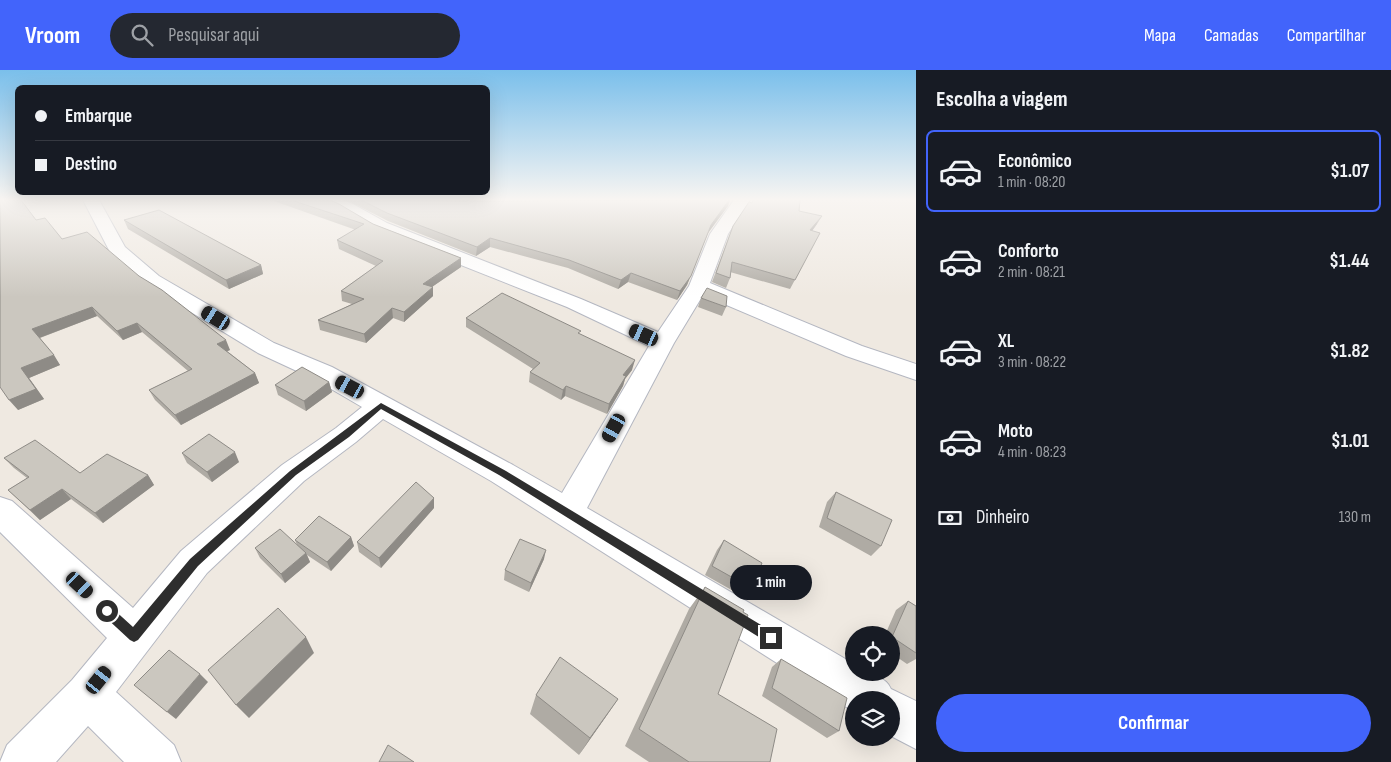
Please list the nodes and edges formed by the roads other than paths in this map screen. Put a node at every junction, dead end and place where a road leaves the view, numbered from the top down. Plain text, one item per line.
1 (109, 232) edge
2 (396, 232) edge
3 (720, 232) edge
4 (699, 286) junction
5 (662, 343) junction
6 (916, 372) edge
7 (381, 406) junction
8 (0, 511) edge
9 (567, 514) junction
10 (134, 636) junction
11 (859, 691) edge
12 (87, 695) junction
13 (900, 716) edge
14 (916, 726) edge
15 (24, 762) edge
16 (157, 762) edge

1 - 7 street
2 - 5 street
3 - 4 street
4 - 5 street
4 - 6 street
5 - 9 street
7 - 9 street
7 - 10 street
8 - 10 street
9 - 11 street
10 - 12 street
12 - 15 street
12 - 16 street
13 - 14 street

